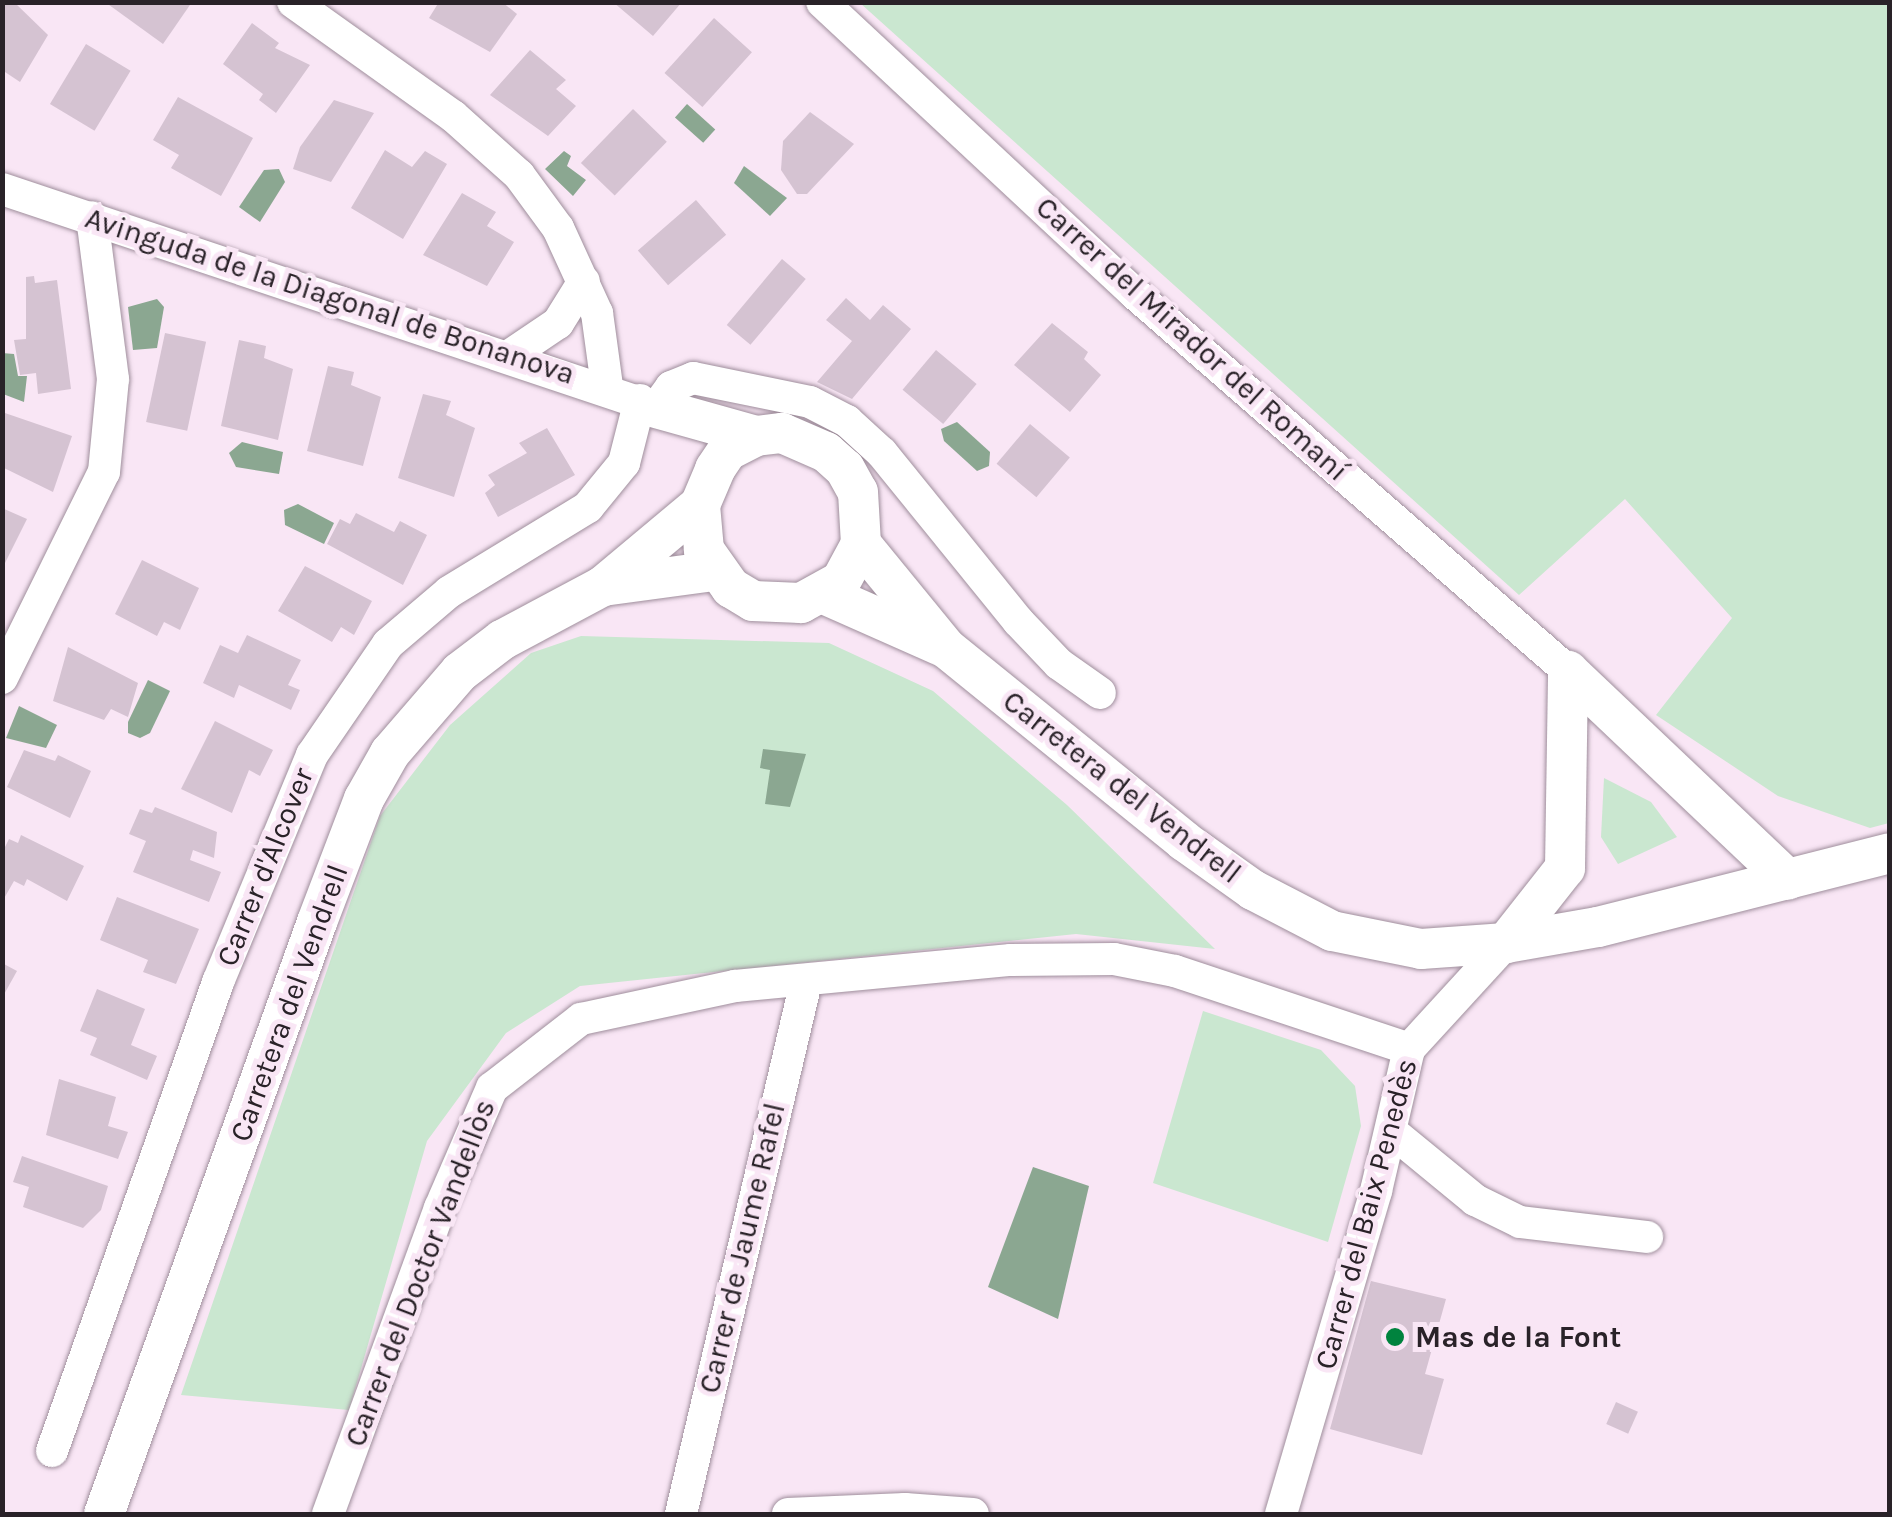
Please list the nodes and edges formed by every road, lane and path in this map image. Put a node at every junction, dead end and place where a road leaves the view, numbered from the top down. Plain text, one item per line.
1 (293, 2) edge
2 (822, 2) edge
3 (2, 189) edge
4 (92, 218) junction
5 (584, 281) junction
6 (509, 356) junction
7 (607, 386) junction
8 (648, 404) junction
9 (756, 436) junction
10 (704, 495) junction
11 (862, 544) junction
12 (714, 571) junction
13 (602, 586) junction
14 (824, 594) junction
15 (946, 648) junction
16 (1568, 670) junction
17 (2, 678) edge
18 (1100, 693) dead end
19 (1890, 853) edge
20 (1788, 880) junction
21 (1506, 943) junction
22 (806, 982) junction
23 (1409, 1050) junction
24 (1391, 1131) junction
25 (1647, 1237) dead end
26 (52, 1451) dead end
27 (104, 1514) edge
28 (328, 1514) edge
29 (681, 1514) edge
30 (788, 1514) edge
31 (973, 1514) edge
32 (1281, 1514) edge

1 - 5 street
2 - 16 street, Carrer del Mirador del Romaní
3 - 4 street, Avinguda de la Diagonal de Bonanova
4 - 6 street, Avinguda de la Diagonal de Bonanova
4 - 17 street
5 - 6 street
5 - 7 street
6 - 7 street, Avinguda de la Diagonal de Bonanova
7 - 8 street, Avinguda de la Diagonal de Bonanova
8 - 9 street
8 - 10 street
8 - 18 street
8 - 26 street, Carrer d'Alcover
9 - 10 street
9 - 11 street
10 - 12 street
10 - 13 street, Carretera del Vendrell
11 - 14 street
11 - 15 street, Carretera del Vendrell
12 - 13 street, Carretera del Vendrell
12 - 14 street
13 - 27 street, Carretera del Vendrell
14 - 15 street, Carretera del Vendrell
15 - 21 street, Carretera del Vendrell
16 - 20 street
16 - 21 street
19 - 20 street, Carretera del Vendrell
20 - 21 street, Carretera del Vendrell
21 - 23 street, Carrer del Baix Penedès
22 - 23 street, Carrer del Doctor Vandellòs
22 - 28 street, Carrer del Doctor Vandellòs
22 - 29 street, Carrer de Jaume Rafel
23 - 24 street, Carrer del Baix Penedès
24 - 25 street
24 - 32 street, Carrer del Baix Penedès
30 - 31 street

